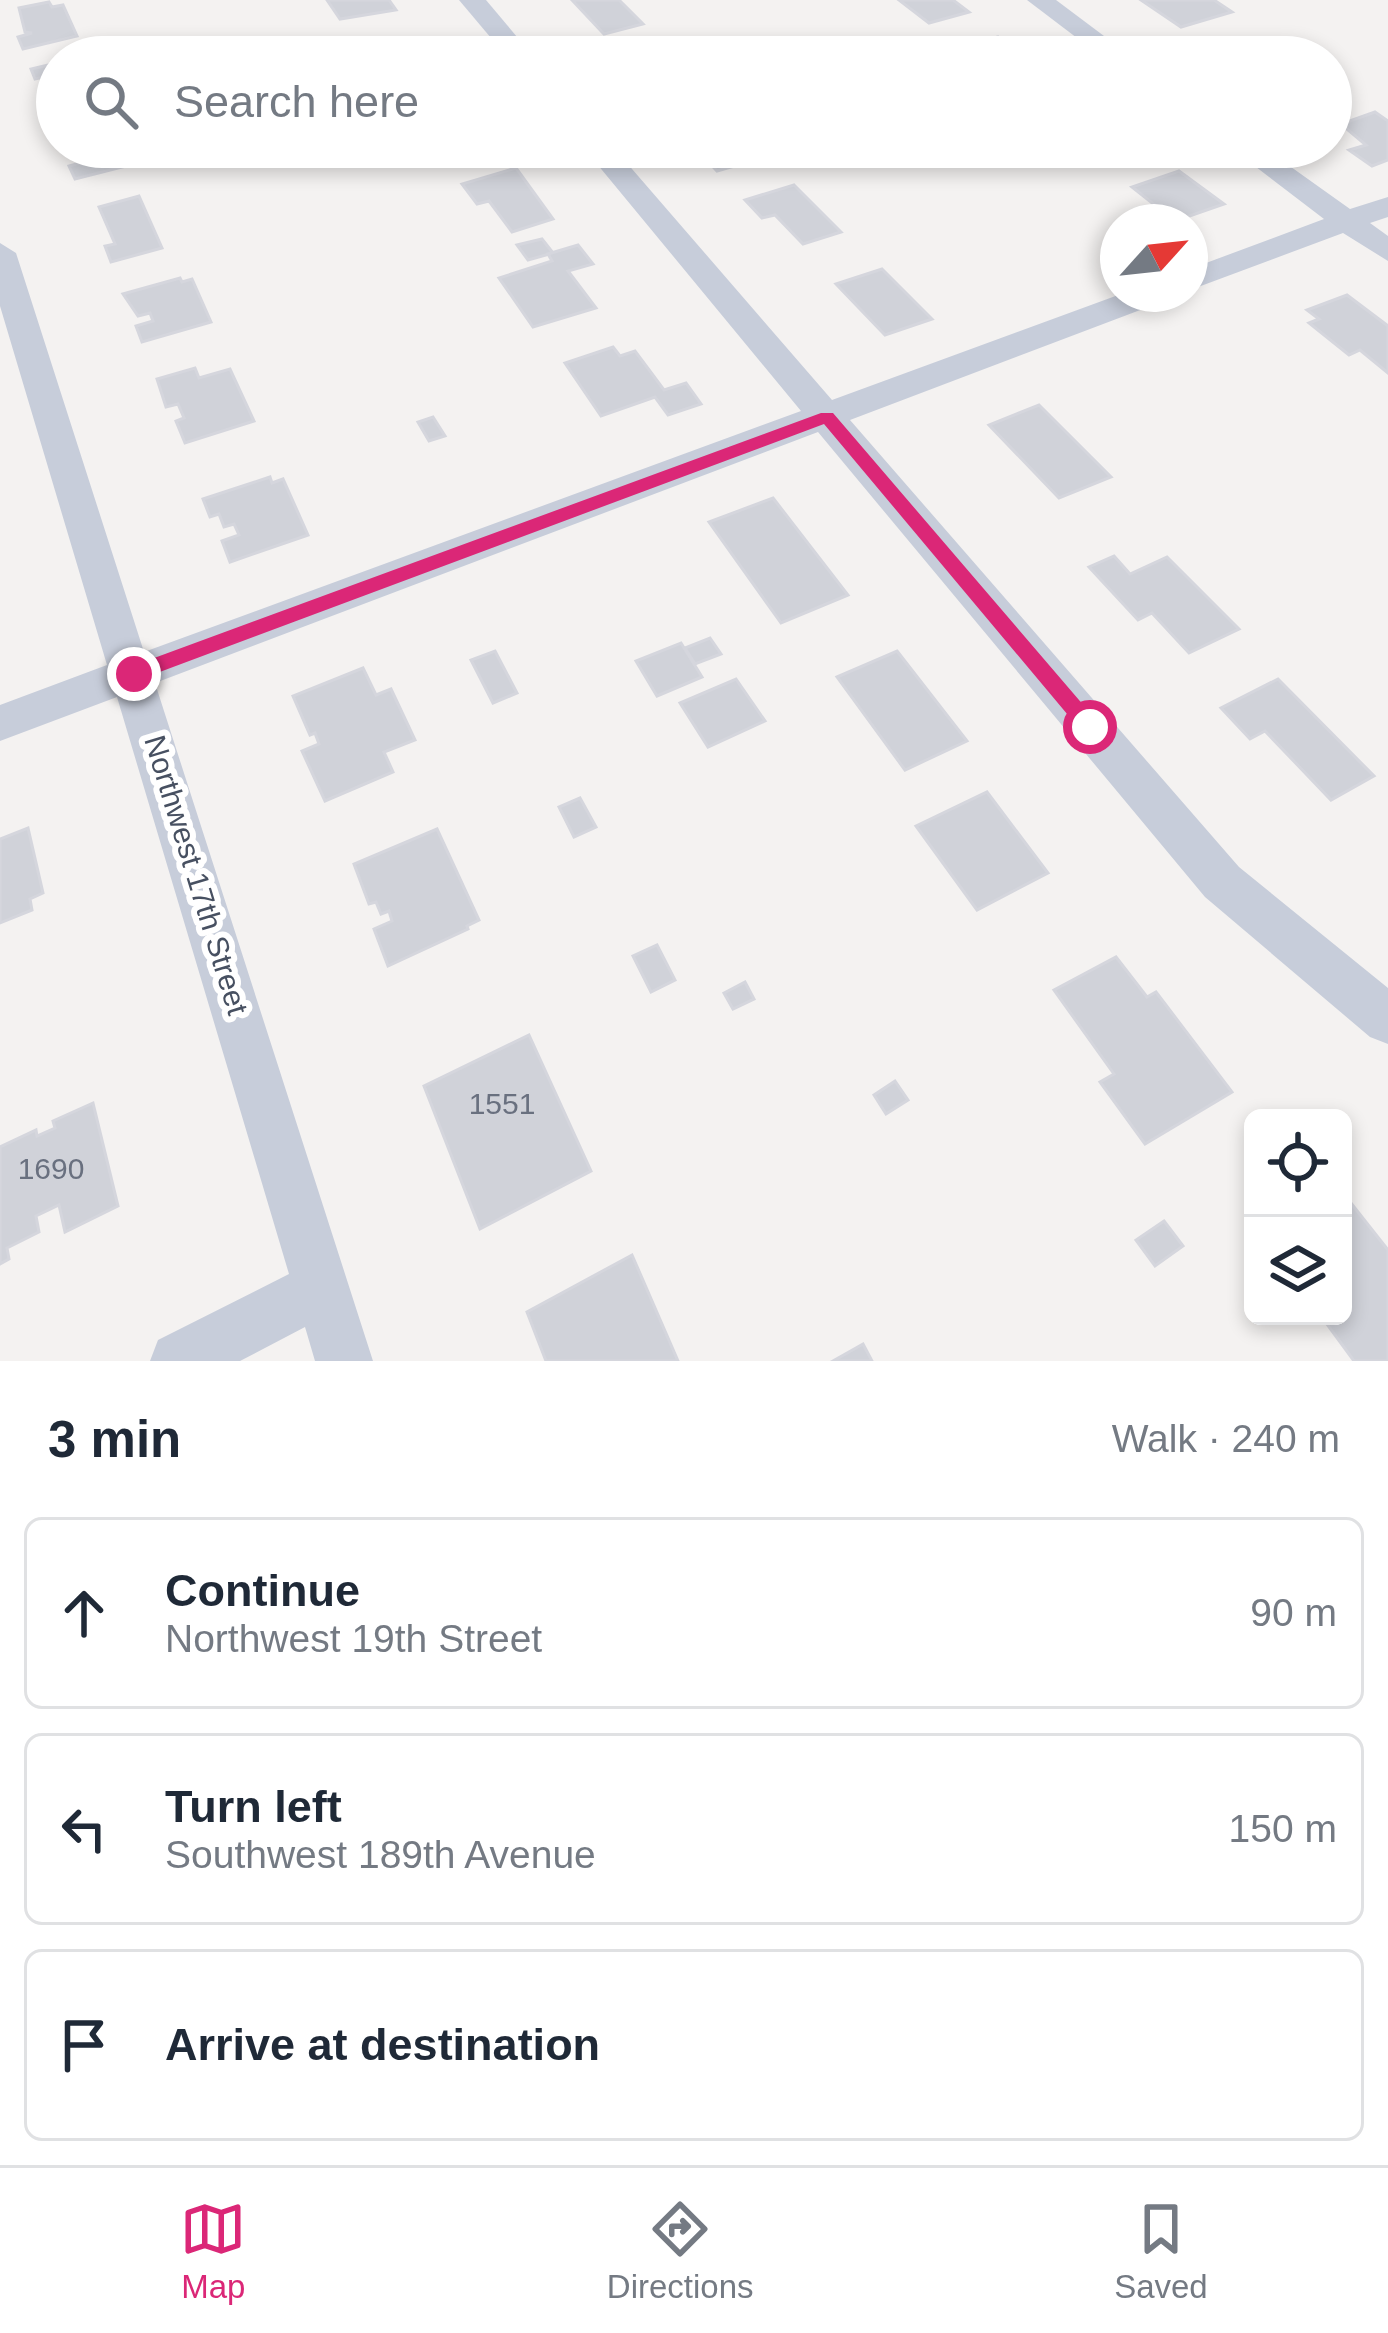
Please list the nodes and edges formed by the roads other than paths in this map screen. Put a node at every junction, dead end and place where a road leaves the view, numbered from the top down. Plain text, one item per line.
1 (472, 0) edge
2 (1040, 0) edge
3 (503, 36) edge
4 (1090, 36) edge
5 (615, 168) edge
6 (1273, 168) edge
7 (1388, 206) edge
8 (1346, 221) junction
9 (1388, 251) edge
10 (0, 254) edge
11 (1208, 273) edge
12 (1104, 312) edge
13 (10, 323) edge
14 (827, 417) junction
15 (134, 674) junction
16 (0, 723) edge
17 (1388, 1020) edge
18 (321, 1288) junction
19 (179, 1361) edge
20 (344, 1361) edge

1 - 3 street
2 - 4 street
5 - 14 street
6 - 8 street
7 - 8 street
8 - 9 street
8 - 11 street
10 - 13 street, Northwest 17th Street
12 - 14 street
13 - 15 street, Northwest 17th Street
14 - 15 street
14 - 17 street
15 - 16 street
15 - 18 street, Northwest 17th Street
18 - 19 street
18 - 20 street, Northwest 17th Street

